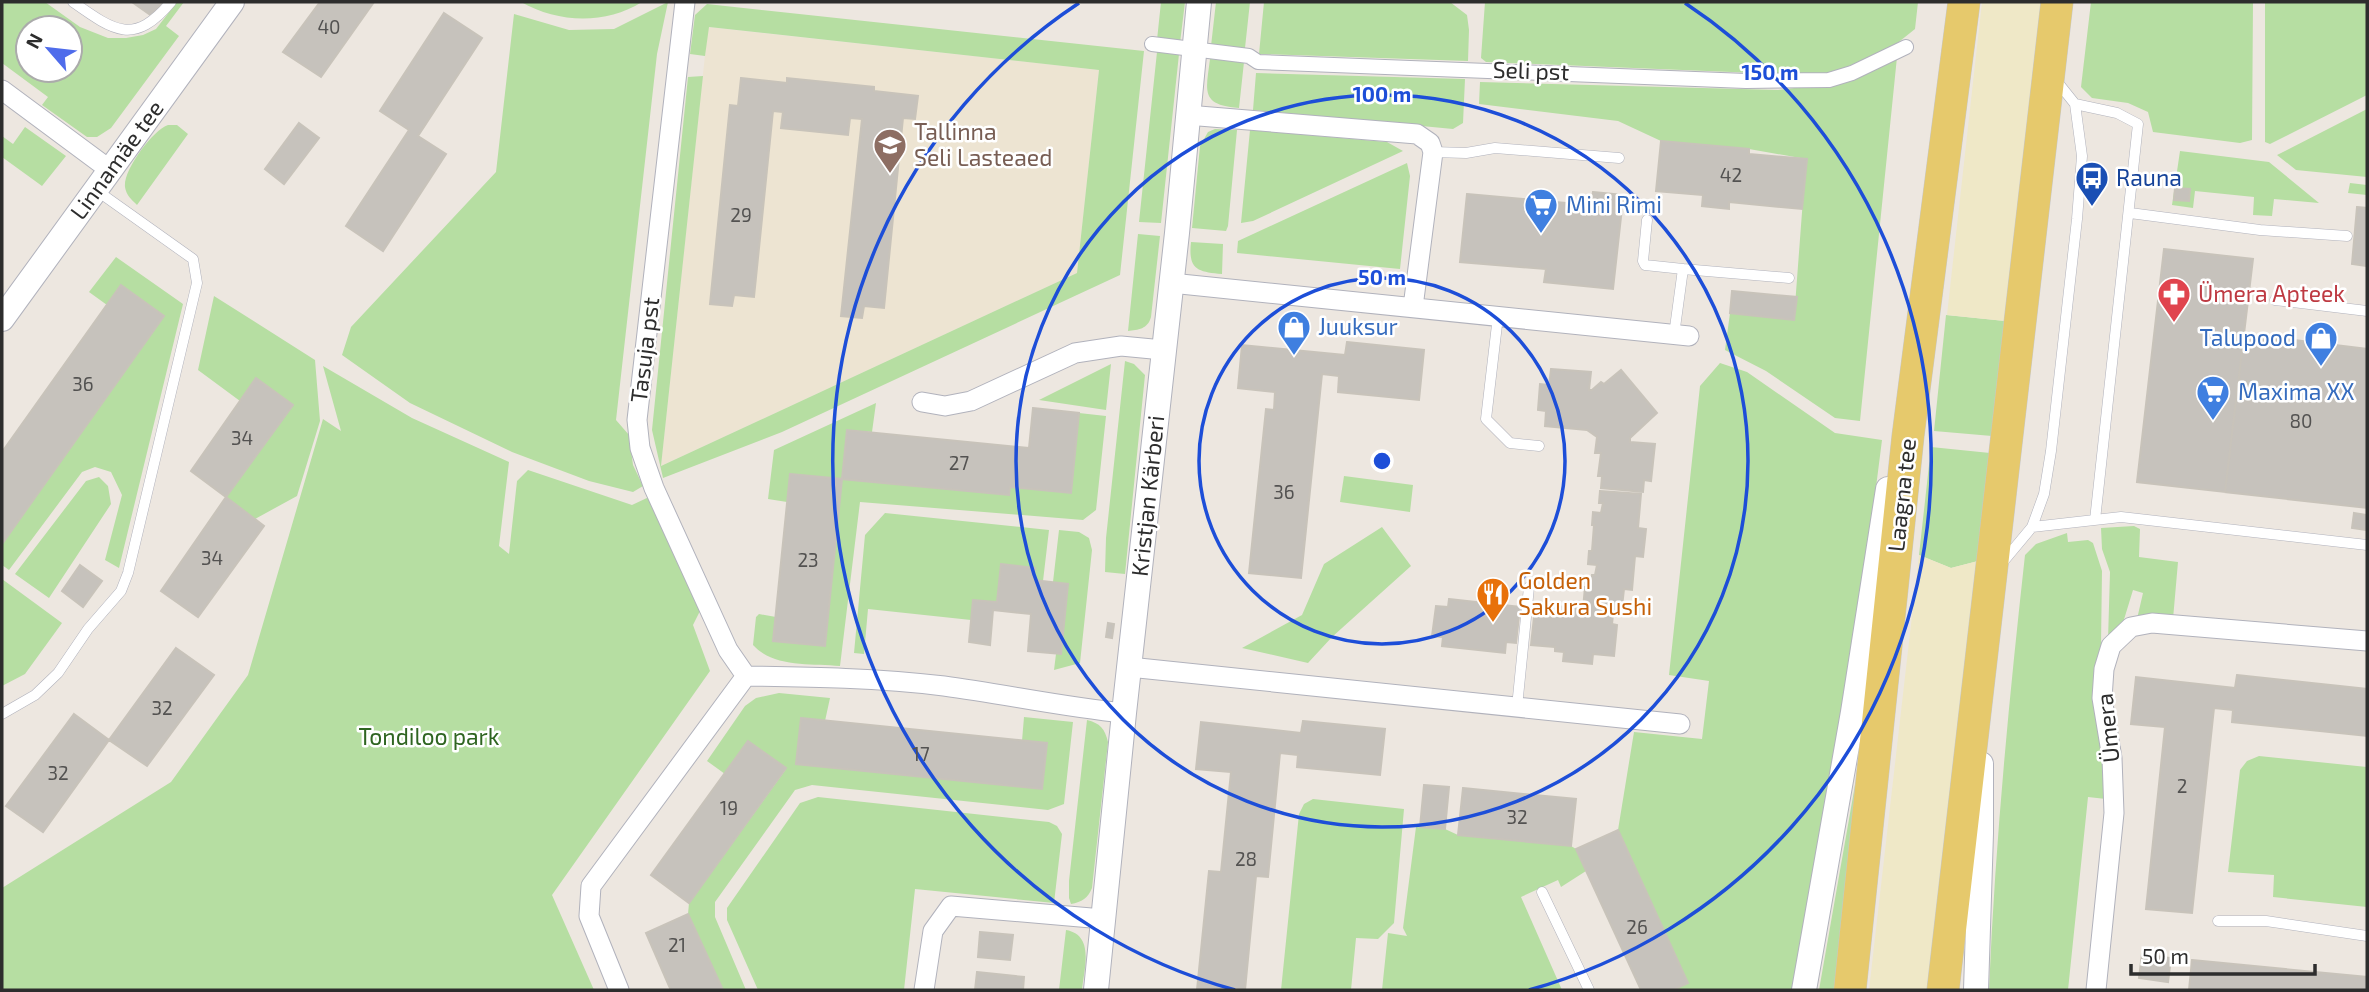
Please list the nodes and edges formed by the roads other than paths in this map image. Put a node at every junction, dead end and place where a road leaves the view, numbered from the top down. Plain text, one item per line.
1 (73, 2) edge
2 (171, 2) edge
3 (232, 2) edge
4 (685, 2) edge
5 (1199, 2) edge
6 (1964, 2) edge
7 (2057, 2) edge
8 (1152, 44) dead end
9 (1906, 47) dead end
10 (1194, 50) junction
11 (2049, 72) junction
12 (2, 90) edge
13 (2075, 104) junction
14 (1187, 115) junction
15 (1433, 152) junction
16 (1619, 158) dead end
17 (103, 180) junction
18 (2130, 213) junction
19 (1647, 219) dead end
20 (2347, 236) dead end
21 (1683, 269) junction
22 (1789, 278) dead end
23 (1171, 283) junction
24 (2275, 300) dead end
25 (1413, 307) junction
26 (2367, 311) edge
27 (1498, 316) junction
28 (2, 319) edge
29 (1681, 336) joint
30 (1163, 350) junction
31 (922, 402) dead end
32 (1908, 436) junction
33 (1539, 446) dead end
34 (2095, 520) junction
35 (2032, 527) junction
36 (2367, 545) edge
37 (1991, 576) junction
38 (1529, 587) dead end
39 (2367, 641) edge
40 (1129, 667) junction
41 (1980, 671) junction
42 (747, 676) junction
43 (1517, 707) junction
44 (1124, 713) junction
45 (2, 714) edge
46 (1680, 724) dead end
47 (1542, 892) dead end
48 (1103, 919) junction
49 (2218, 922) dead end
50 (2367, 936) edge
51 (619, 990) edge
52 (924, 990) edge
53 (1096, 990) edge
54 (1589, 990) edge
55 (1804, 990) edge
56 (1850, 990) edge
57 (1943, 990) edge
58 (1976, 990) edge
59 (2096, 990) edge

1 - 2 lane
3 - 17 street, Linnamäe tee
4 - 42 street, Tasuja pst
5 - 10 street, Kristjan Kärberi
6 - 32 main road, Laagna tee
7 - 11 main road
8 - 10 street, Seli pst
9 - 10 street, Seli pst
10 - 14 street, Kristjan Kärberi
11 - 13 lane
11 - 37 main road
12 - 17 street
13 - 18 lane
13 - 35 lane
14 - 15 street
14 - 23 street, Kristjan Kärberi
15 - 16 lane
15 - 25 street
17 - 28 street, Linnamäe tee
17 - 45 lane
18 - 20 lane
18 - 34 lane
19 - 21 lane
21 - 22 lane
21 - 29 lane
23 - 25 street
23 - 30 street, Kristjan Kärberi
24 - 26 lane
25 - 27 street
27 - 29 street
27 - 33 lane
30 - 31 street
30 - 40 street, Kristjan Kärberi
32 - 55 street
32 - 56 main road, Laagna tee
34 - 35 lane
34 - 36 lane
35 - 37 lane
37 - 41 main road
38 - 43 lane
39 - 59 street, Ümera
40 - 43 street
40 - 44 street, Kristjan Kärberi
41 - 57 main road
41 - 58 street
42 - 44 street
42 - 51 street
43 - 46 street
44 - 48 street, Kristjan Kärberi
47 - 54 lane
48 - 52 street
48 - 53 street, Kristjan Kärberi
49 - 50 lane

